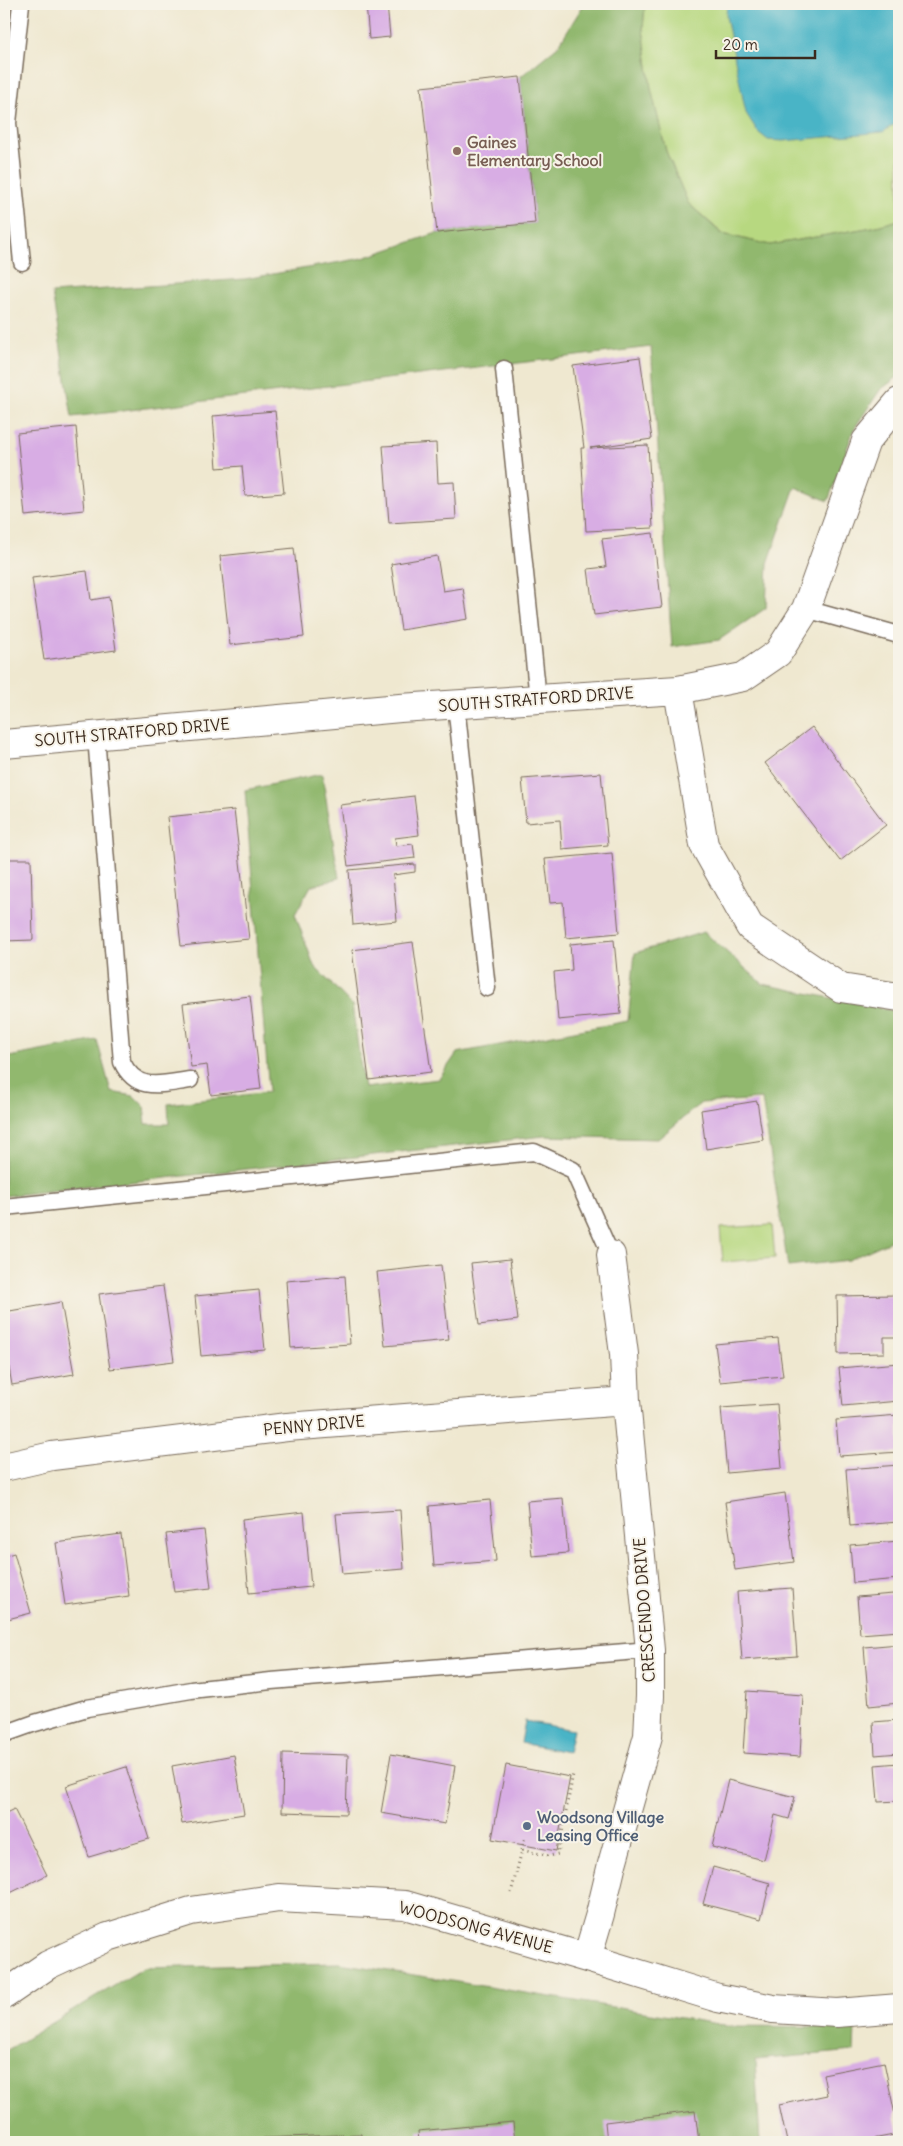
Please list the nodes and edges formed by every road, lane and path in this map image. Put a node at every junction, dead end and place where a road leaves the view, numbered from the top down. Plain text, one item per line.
1 (22, 4) edge
2 (22, 262) dead end
3 (504, 369) dead end
4 (899, 402) edge
5 (806, 609) junction
6 (899, 635) edge
7 (678, 690) junction
8 (538, 699) junction
9 (456, 705) junction
10 (96, 736) junction
11 (4, 744) edge
12 (487, 988) dead end
13 (899, 997) edge
14 (190, 1080) dead end
15 (4, 1208) edge
16 (611, 1255) joint
17 (626, 1401) junction
18 (4, 1467) edge
19 (650, 1650) junction
20 (4, 1734) edge
21 (573, 1774) dead end
22 (525, 1836) dead end
23 (522, 1850) junction
24 (511, 1893) dead end
25 (587, 1958) junction
26 (4, 1995) edge
27 (899, 2008) edge

1 - 2 lane
3 - 8 lane
4 - 5 street, SOUTH STRATFORD DRIVE
5 - 6 lane
5 - 7 street, SOUTH STRATFORD DRIVE
7 - 8 street, SOUTH STRATFORD DRIVE
7 - 13 street
8 - 9 street, SOUTH STRATFORD DRIVE
9 - 10 street, SOUTH STRATFORD DRIVE
9 - 12 lane
10 - 11 street, SOUTH STRATFORD DRIVE
10 - 14 lane
15 - 16 lane
16 - 17 street, CRESCENDO DRIVE
17 - 18 street, PENNY DRIVE
17 - 19 street, CRESCENDO DRIVE
19 - 20 lane
19 - 25 street, CRESCENDO DRIVE
21 - 23 path
22 - 23 path
23 - 24 path
25 - 26 street, WOODSONG AVENUE
25 - 27 street, WOODSONG AVENUE

